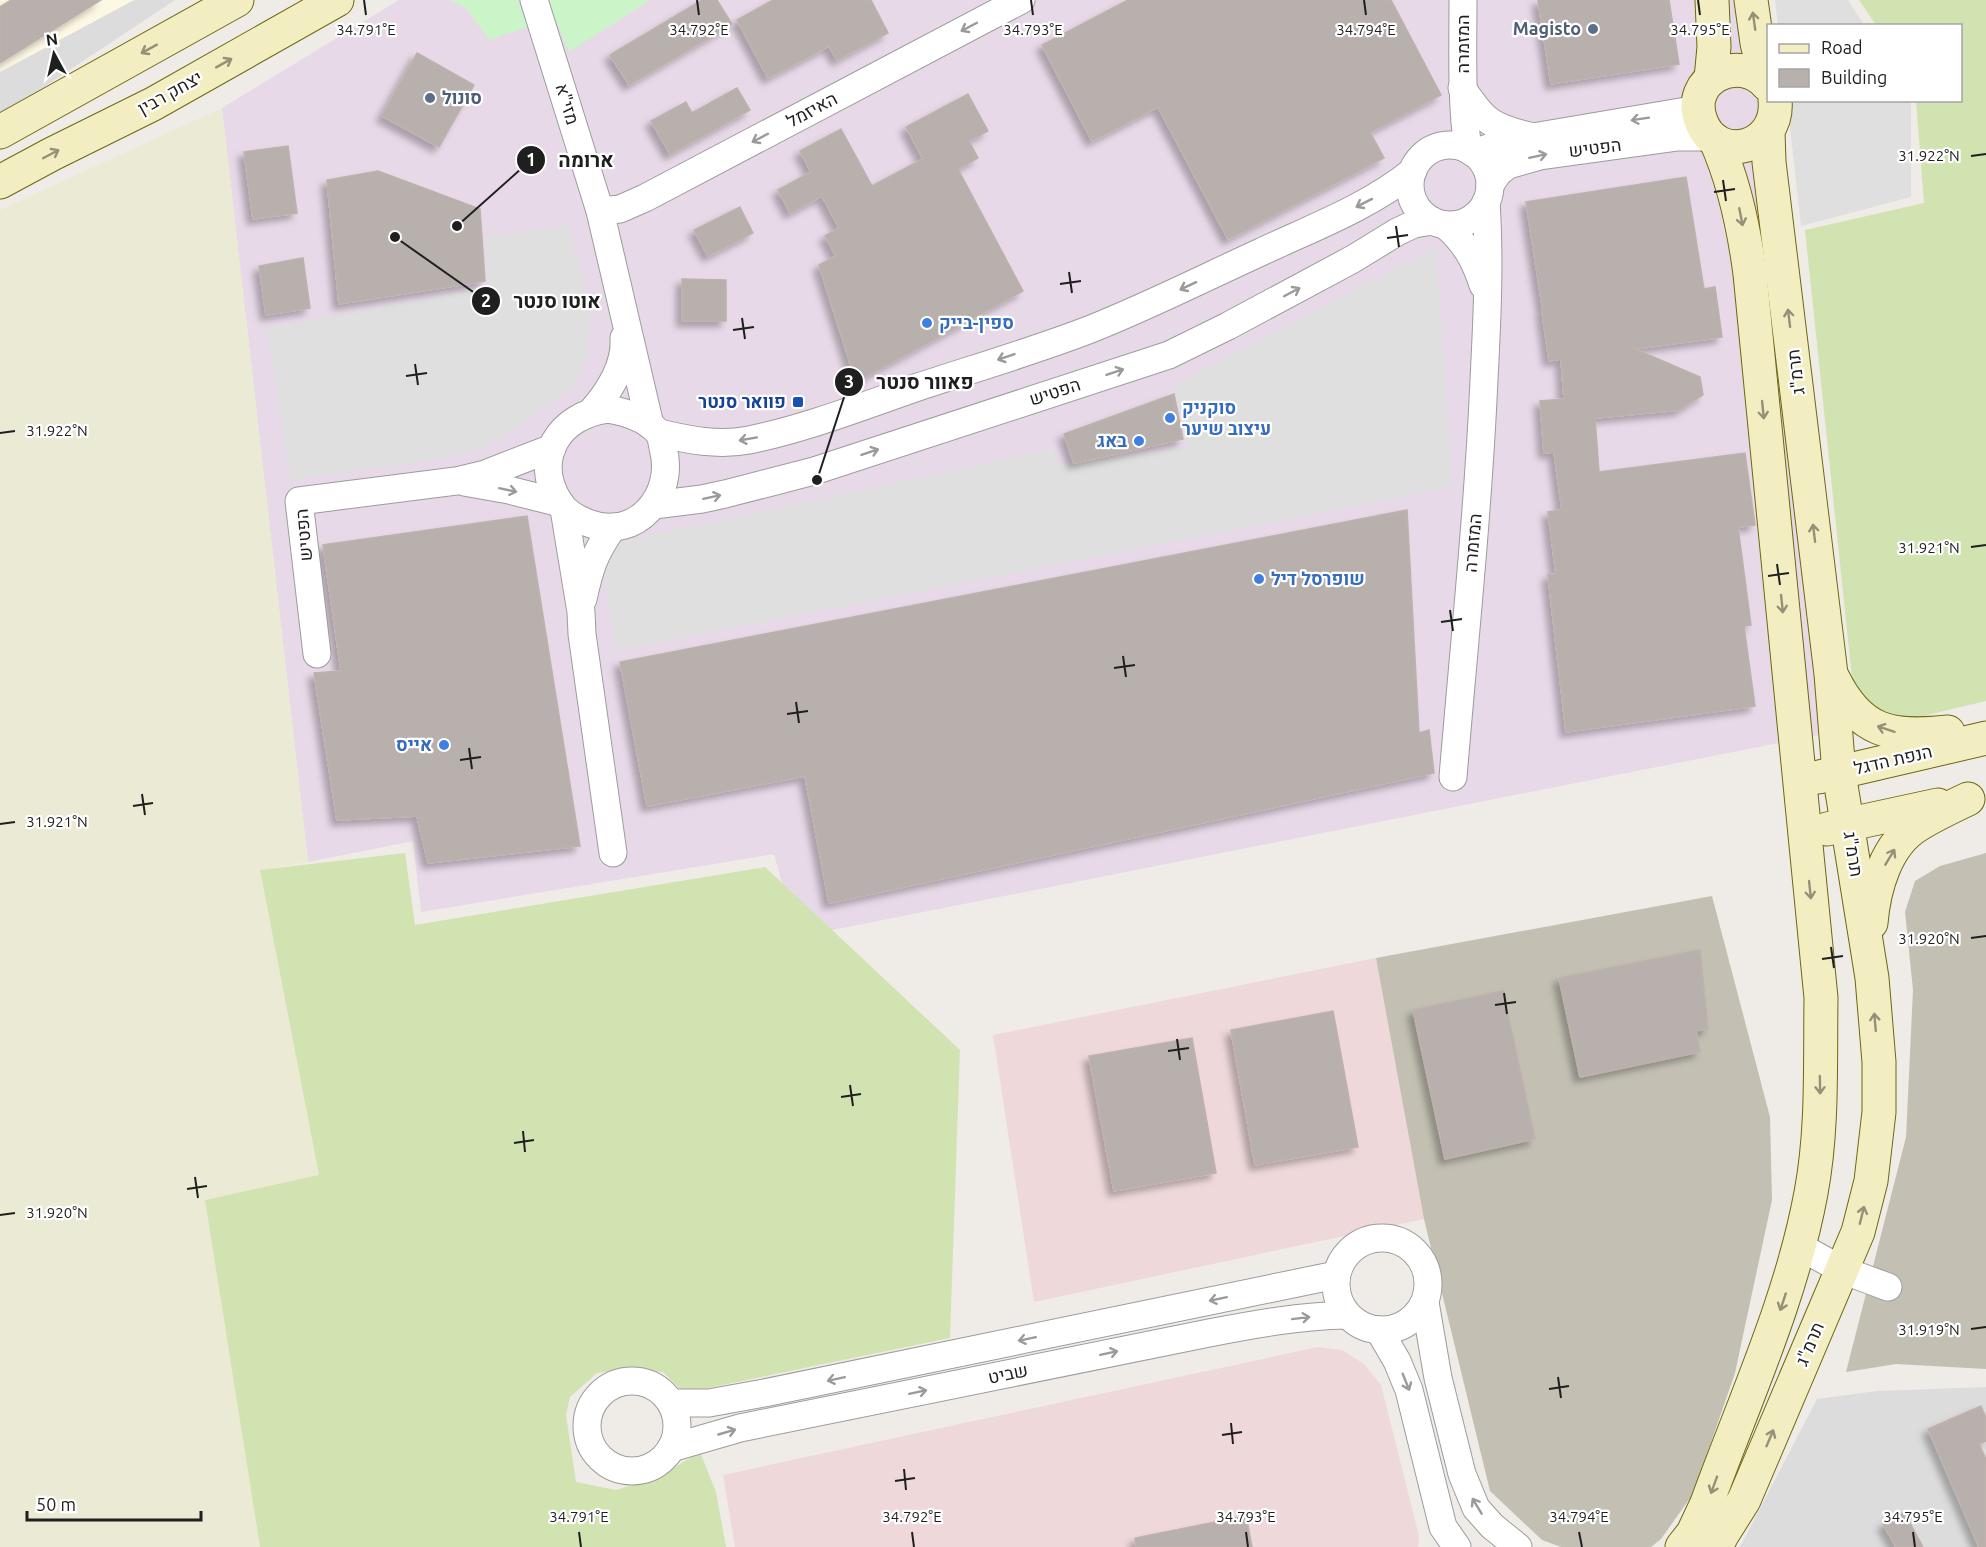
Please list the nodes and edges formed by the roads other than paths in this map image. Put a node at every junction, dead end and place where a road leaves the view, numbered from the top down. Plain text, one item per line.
1 (237, 0) edge
2 (337, 0) edge
3 (534, 0) edge
4 (1021, 0) edge
5 (1463, 0) edge
6 (1712, 0) edge
7 (1751, 0) edge
8 (1711, 79) junction
9 (1767, 87) edge
10 (1462, 88) junction
11 (1767, 93) edge
12 (1769, 102) edge
13 (1770, 102) edge
14 (1709, 129) junction
15 (0, 132) edge
16 (1533, 137) junction
17 (1470, 152) junction
18 (1413, 171) junction
19 (0, 182) edge
20 (1488, 193) junction
21 (600, 211) junction
22 (1439, 223) junction
23 (1488, 309) junction
24 (623, 313) junction
25 (592, 411) junction
26 (655, 429) junction
27 (552, 448) junction
28 (456, 481) junction
29 (654, 505) junction
30 (562, 506) junction
31 (613, 527) junction
32 (581, 612) junction
33 (317, 654) dead end
34 (1831, 674) junction
35 (1986, 729) edge
36 (1986, 738) edge
37 (1839, 773) junction
38 (1453, 777) dead end
39 (1800, 782) junction
40 (1977, 797) edge
41 (1848, 825) junction
42 (1805, 832) junction
43 (613, 853) dead end
44 (1869, 954) junction
45 (1799, 1246) junction
46 (1842, 1270) junction
47 (1336, 1275) junction
48 (1888, 1287) dead end
49 (1425, 1302) junction
50 (1347, 1315) junction
51 (1379, 1330) junction
52 (672, 1403) junction
53 (671, 1448) junction
54 (1457, 1547) edge
55 (1518, 1547) edge
56 (1682, 1547) edge
57 (1716, 1547) edge

1 -> 15 main road
19 -> 2 main road, יצחק רבין
3 - 21 street, מזי"א
4 -> 21 street, האיזמל
5 - 10 street, המזמרה
6 - 8 main road
9 -> 7 main road, תרמ"ג
8 - 11 main road
8 - 14 main road
10 - 16 street, המזמרה
10 - 17 street, המזמרה
12 - 14 main road
34 -> 13 main road, תרמ"ג
14 -> 16 street, הפטיש
20 -> 14 street, הפטיש
14 -> 39 main road, תרמ"ג
16 - 17 street, הפטיש
17 - 18 street
17 - 20 street
18 - 22 street
18 -> 26 street
20 - 22 street
20 - 23 street, המזמרה
21 - 24 street, מזי"א
22 - 23 street, המזמרה
29 -> 22 street, הפטיש
23 - 38 street, המזמרה
24 - 25 street, מזי"א
24 - 26 street, מזי"א
25 - 26 street
25 - 27 street
26 - 29 street
27 - 28 street, הפטיש
27 - 30 street
28 -> 30 street, הפטיש
28 - 33 street, הפטיש
29 - 31 street
30 - 31 street
30 - 32 street
31 - 32 street
32 - 43 street
35 -> 34 main road
34 - 37 main road, תרמ"ג
36 - 37 main road, הנפת הדגל
37 - 39 main road, הנפת הדגל
37 - 41 main road, תרמ"ג
39 - 42 main road, תרמ"ג
40 - 41 main road
44 -> 40 main road
41 - 42 main road
41 - 44 main road, תרמ"ג
42 -> 45 main road, תרמ"ג
46 -> 44 main road, תרמ"ג
45 - 46 street
45 -> 56 main road, תרמ"ג
46 - 48 street
57 -> 46 main road, תרמ"ג
47 - 49 street
47 - 50 street
47 -> 52 street, שביט
49 - 51 street
55 -> 49 street
50 - 51 street
53 -> 50 street, שביט
51 -> 54 street
52 - 53 street
52 - 53 street

